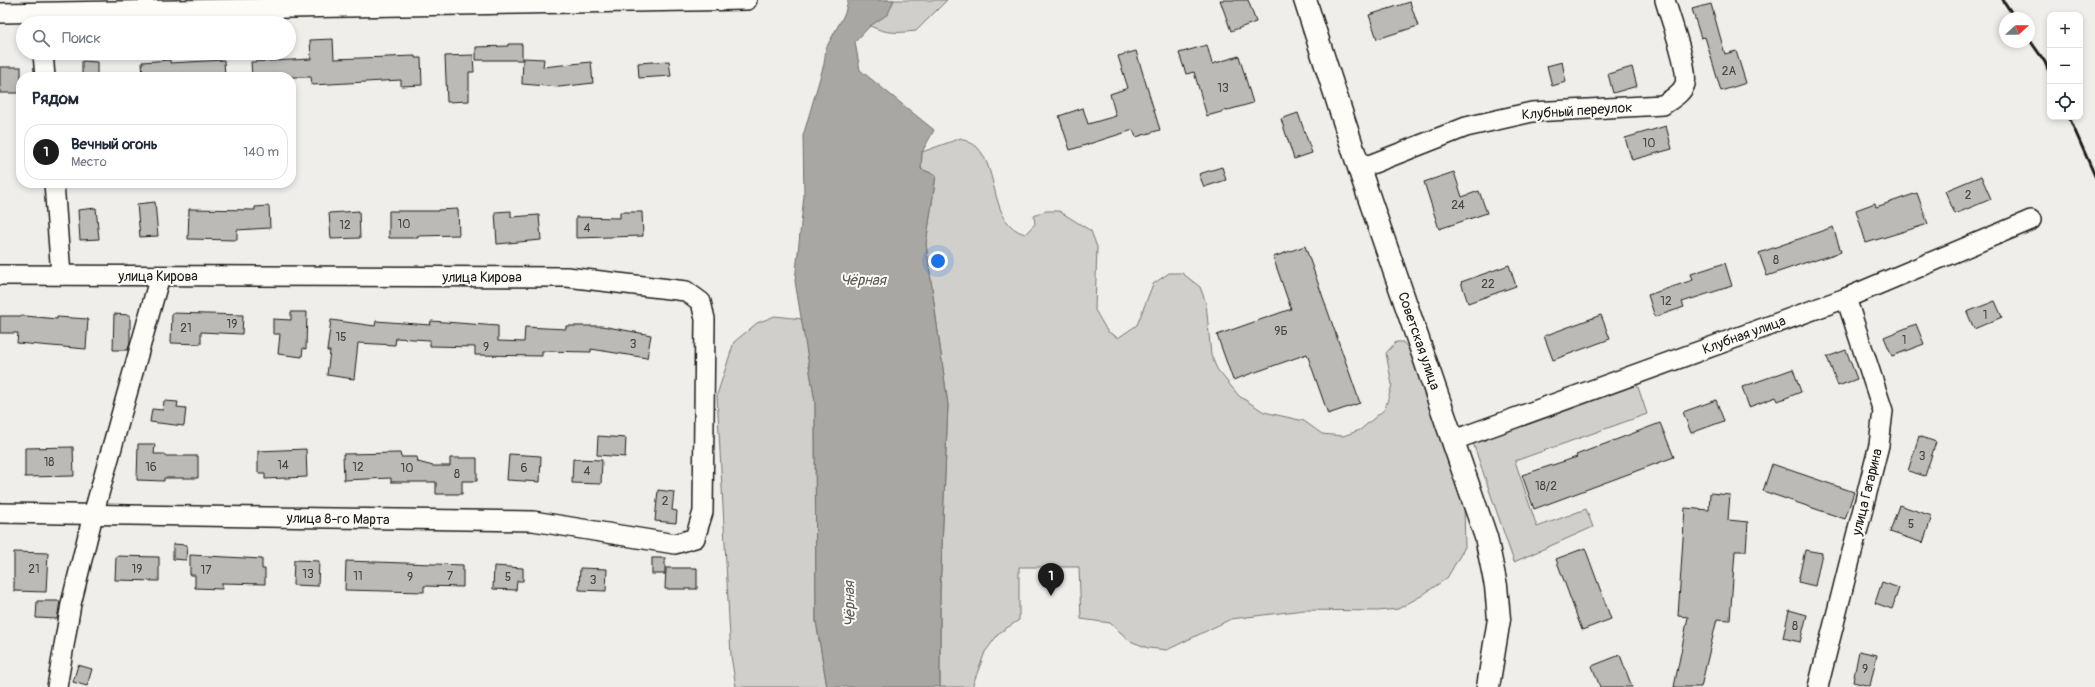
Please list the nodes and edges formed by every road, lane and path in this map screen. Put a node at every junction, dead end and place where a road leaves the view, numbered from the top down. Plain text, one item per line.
1 (747, 0) edge
2 (1305, 0) edge
3 (1665, 0) edge
4 (40, 12) edge
5 (0, 13) edge
6 (44, 60) edge
7 (45, 72) edge
8 (1359, 169) junction
9 (54, 188) edge
10 (2031, 220) dead end
11 (0, 275) edge
12 (61, 275) junction
13 (160, 276) junction
14 (1846, 298) junction
15 (1454, 440) junction
16 (0, 513) edge
17 (93, 515) junction
18 (675, 544) joint
19 (57, 687) edge
20 (1488, 687) edge
21 (1818, 687) edge

1 - 4 street
2 - 8 street, Советская улица
3 - 8 street, Клубный переулок
4 - 5 street
6 - 7 street
8 - 15 street, Советская улица
9 - 12 street
10 - 14 street, Клубная улица
11 - 12 street, улица Кирова
12 - 13 street, улица Кирова
13 - 17 street
13 - 18 street, улица Кирова
14 - 15 street, Клубная улица
14 - 21 street, улица Гагарина
15 - 20 street, Советская улица
16 - 17 street, улица 8-го Марта
17 - 18 street, улица 8-го Марта
17 - 19 street

